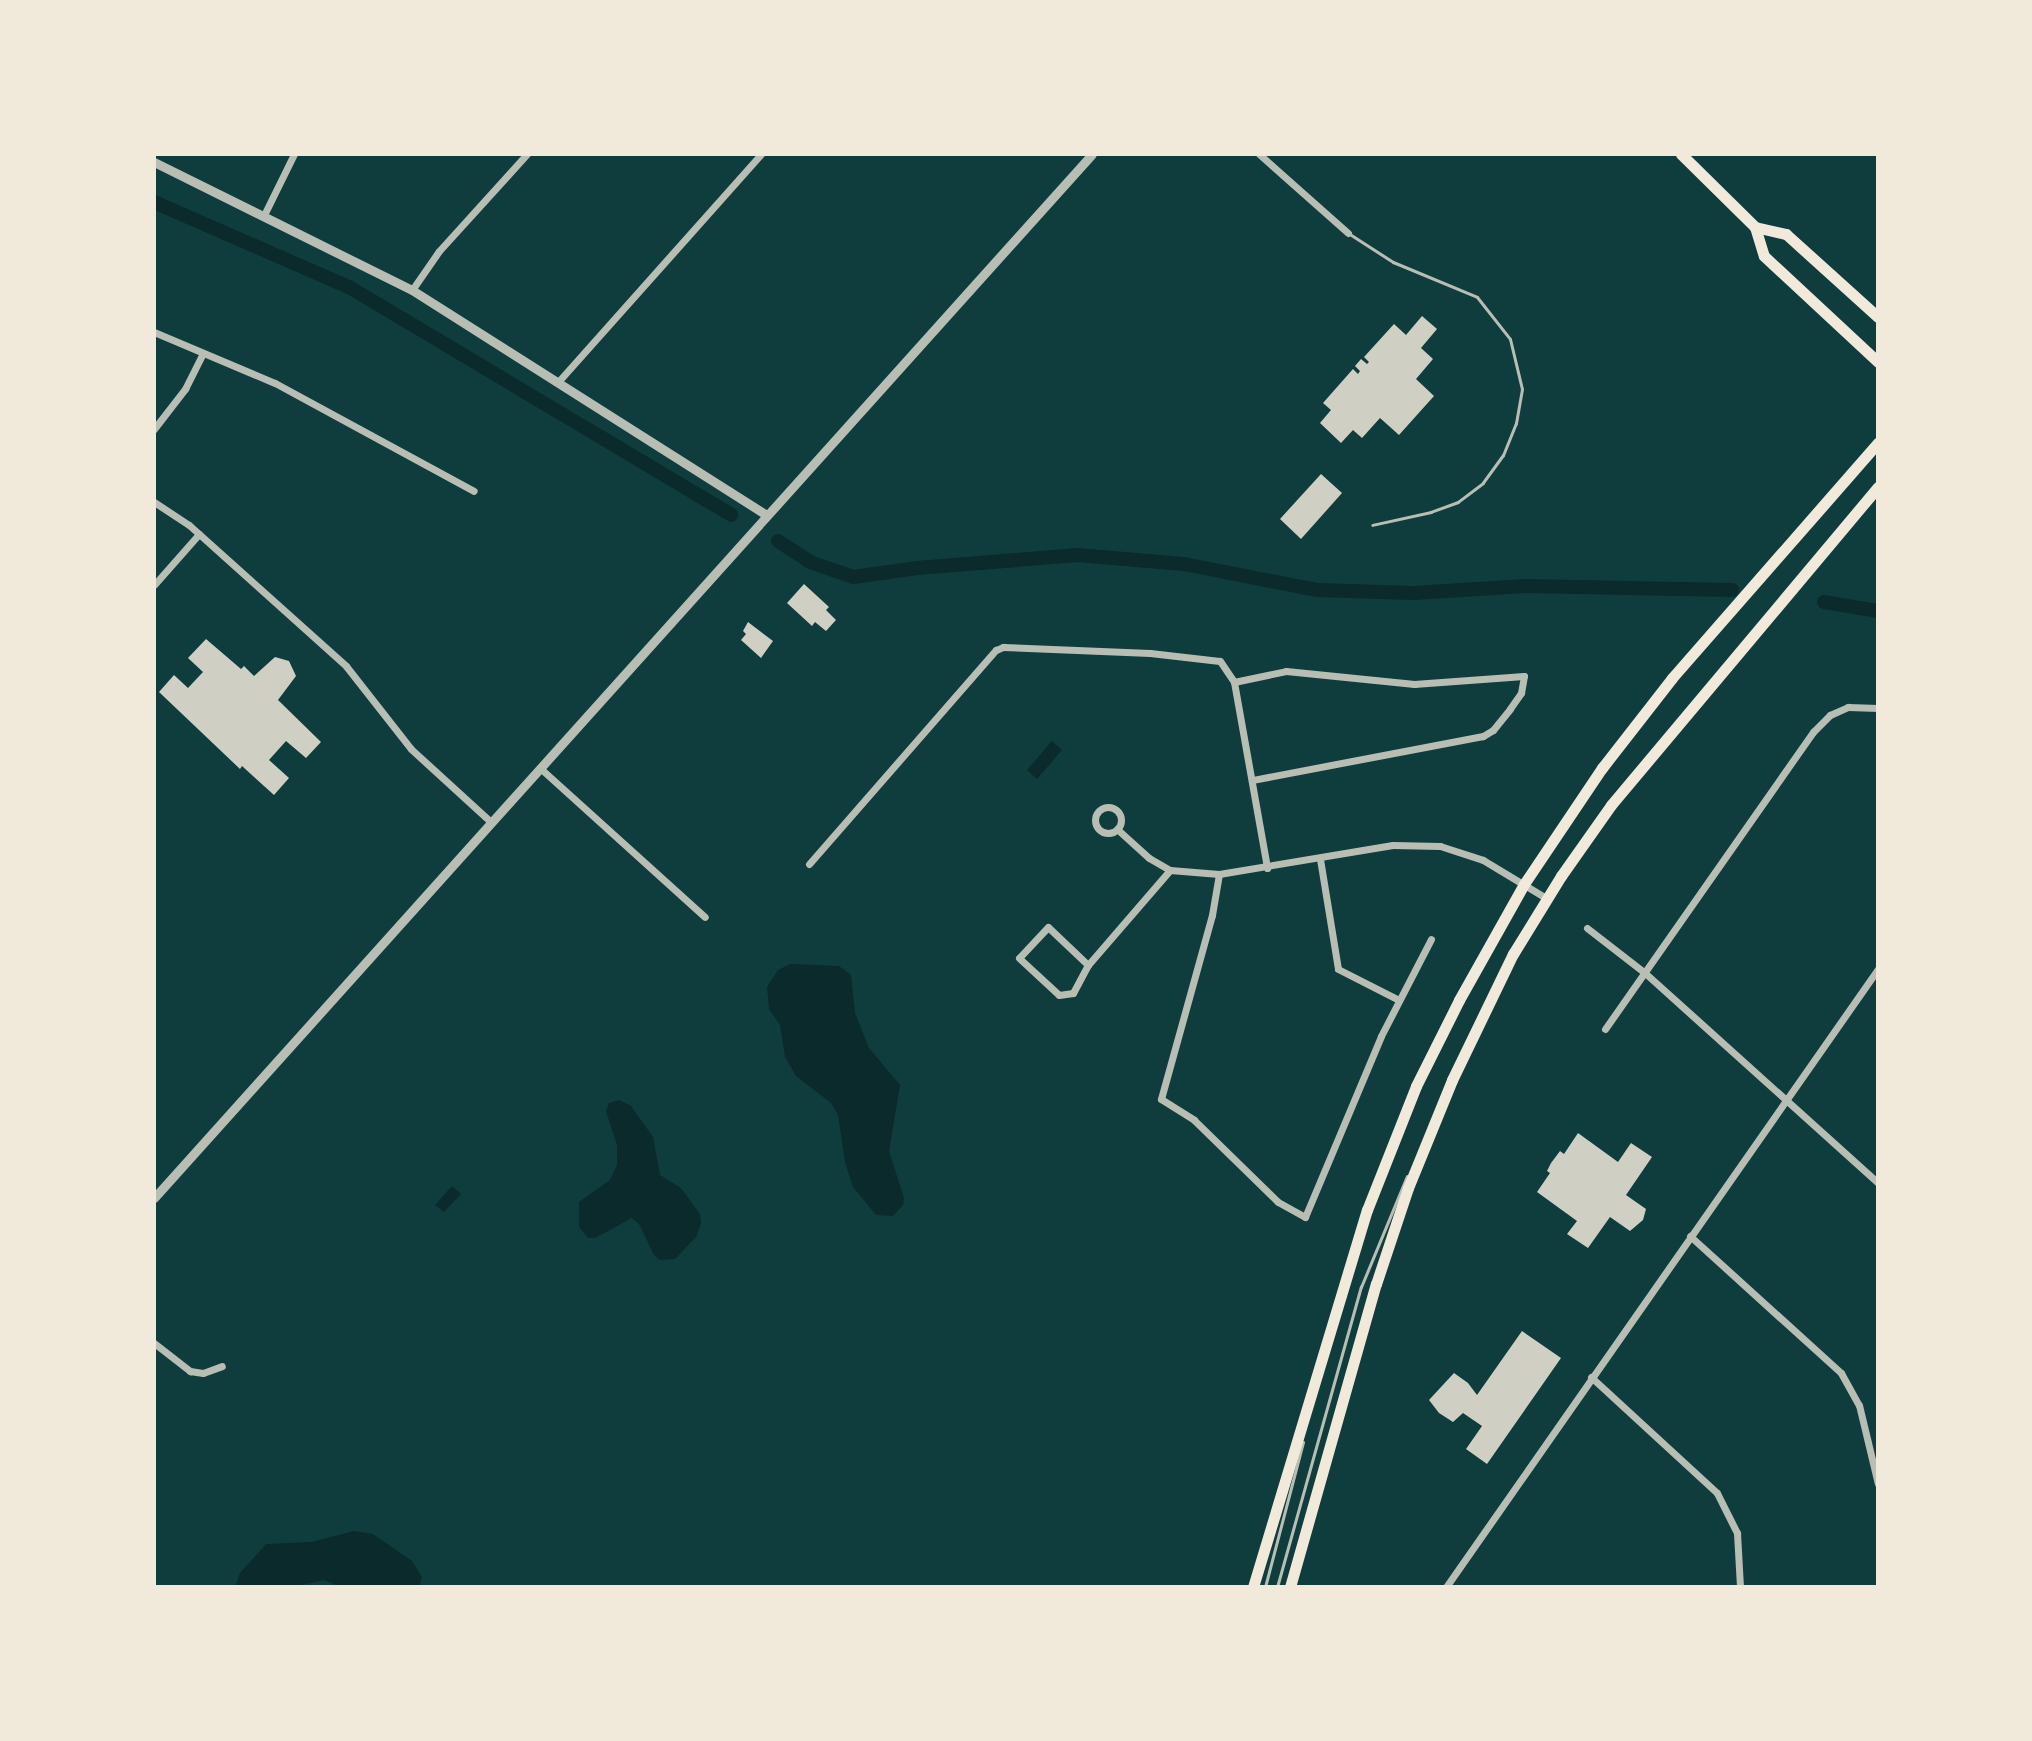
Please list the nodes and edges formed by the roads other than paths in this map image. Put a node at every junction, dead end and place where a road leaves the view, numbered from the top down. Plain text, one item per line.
1 (294, 154) edge
2 (527, 154) edge
3 (761, 154) edge
4 (1092, 154) edge
5 (1259, 154) edge
6 (1681, 154) edge
7 (154, 162) edge
8 (264, 215) junction
9 (1755, 227) junction
10 (1348, 233) joint
11 (412, 290) junction
12 (1878, 317) edge
13 (154, 332) edge
14 (203, 353) junction
15 (1878, 362) edge
16 (558, 382) junction
17 (154, 429) edge
18 (1878, 443) edge
19 (1878, 487) edge
20 (474, 491) dead end
21 (154, 502) edge
22 (767, 515) junction
23 (1372, 525) dead end
24 (199, 534) junction
25 (154, 585) edge
26 (1234, 682) junction
27 (1878, 708) edge
28 (540, 768) junction
29 (1253, 780) junction
30 (491, 822) junction
31 (1117, 829) dead end
32 (1320, 859) junction
33 (809, 864) dead end
34 (1267, 868) junction
35 (1170, 870) junction
36 (1219, 874) junction
37 (1524, 884) junction
38 (1546, 898) junction
39 (705, 917) dead end
40 (1587, 928) dead end
41 (1431, 939) dead end
42 (1088, 965) junction
43 (1878, 969) edge
44 (1645, 973) junction
45 (1399, 1000) junction
46 (1605, 1029) dead end
47 (1786, 1100) junction
48 (1429, 1135) junction
49 (1878, 1183) edge
50 (154, 1198) edge
51 (1690, 1236) junction
52 (154, 1343) edge
53 (222, 1366) dead end
54 (1591, 1377) junction
55 (1310, 1391) junction
56 (1878, 1484) edge
57 (1253, 1587) edge
58 (1265, 1587) edge
59 (1277, 1587) edge
60 (1290, 1587) edge
61 (1446, 1587) edge
62 (1740, 1587) edge

1 - 8 street
2 - 11 street
3 - 16 street
4 - 22 street
5 - 10 street
6 - 9 main road
7 - 8 street
8 - 11 street
9 - 12 main road
9 - 15 main road
10 - 23 lane
11 - 16 street
13 - 14 street
14 - 17 street
14 - 20 street
16 - 22 street
18 - 37 main road
19 - 38 main road
21 - 24 street
22 - 28 street
24 - 25 street
24 - 30 street
26 - 29 street
26 - 29 street
26 - 33 street
27 - 44 street
28 - 30 street
28 - 39 street
29 - 34 street
30 - 50 street
31 - 35 street
32 - 34 street
32 - 37 street
32 - 45 street
34 - 36 street
35 - 36 street
35 - 42 street
36 - 45 street
37 - 38 street
37 - 55 main road
38 - 48 main road
40 - 44 street
41 - 45 street
42 - 42 street
43 - 47 street
44 - 46 street
44 - 47 street
47 - 49 street
47 - 51 street
48 - 59 lane
48 - 60 main road
51 - 54 street
51 - 56 street
52 - 53 street
54 - 61 street
54 - 62 street
55 - 57 main road
55 - 58 lane

